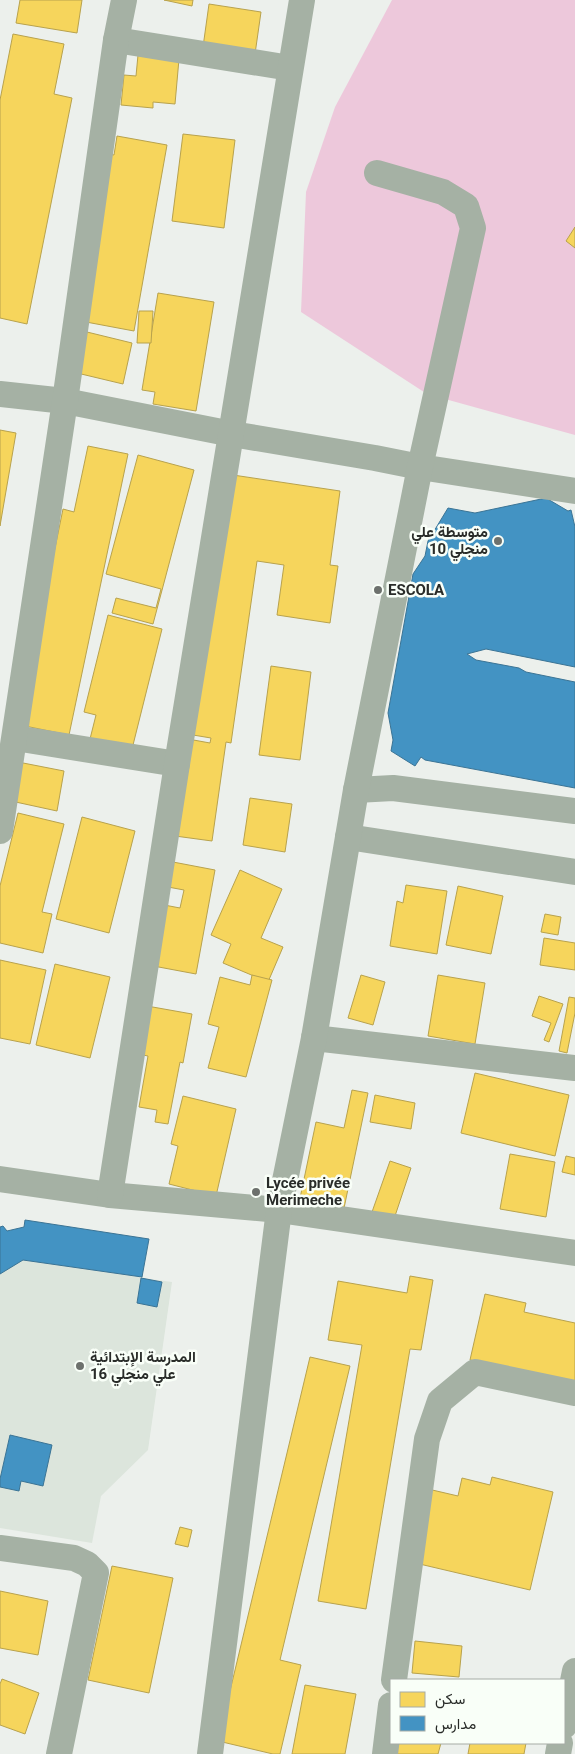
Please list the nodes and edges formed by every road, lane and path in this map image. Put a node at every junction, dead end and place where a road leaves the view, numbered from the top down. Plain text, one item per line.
1 (124, 0) edge
2 (302, 0) edge
3 (116, 40) junction
4 (290, 68) junction
5 (377, 173) dead end
6 (0, 394) edge
7 (65, 401) junction
8 (232, 434) junction
9 (420, 467) junction
10 (575, 491) edge
11 (15, 738) junction
12 (177, 764) junction
13 (356, 790) junction
14 (575, 811) edge
15 (0, 831) edge
16 (348, 837) junction
17 (575, 872) edge
18 (314, 1038) junction
19 (575, 1068) edge
20 (0, 1180) edge
21 (110, 1195) junction
22 (279, 1210) junction
23 (575, 1253) edge
24 (575, 1393) edge
25 (0, 1548) edge
26 (575, 1671) edge
27 (394, 1679) edge
28 (390, 1713) edge
29 (565, 1721) edge
30 (59, 1754) edge
31 (210, 1754) edge
32 (385, 1754) edge

1 - 3 street
2 - 4 street
3 - 4 street
3 - 7 street
4 - 8 street
5 - 9 street
6 - 7 street
7 - 8 street
7 - 11 street
8 - 9 street
8 - 12 street
9 - 10 street
9 - 13 street
11 - 12 street
11 - 15 street
12 - 21 street
13 - 14 street
13 - 16 street
16 - 17 street
16 - 18 street
18 - 19 street
18 - 22 street
20 - 21 street
21 - 22 street
22 - 23 street
22 - 31 street
24 - 27 street
25 - 30 street
26 - 29 street
28 - 32 street

